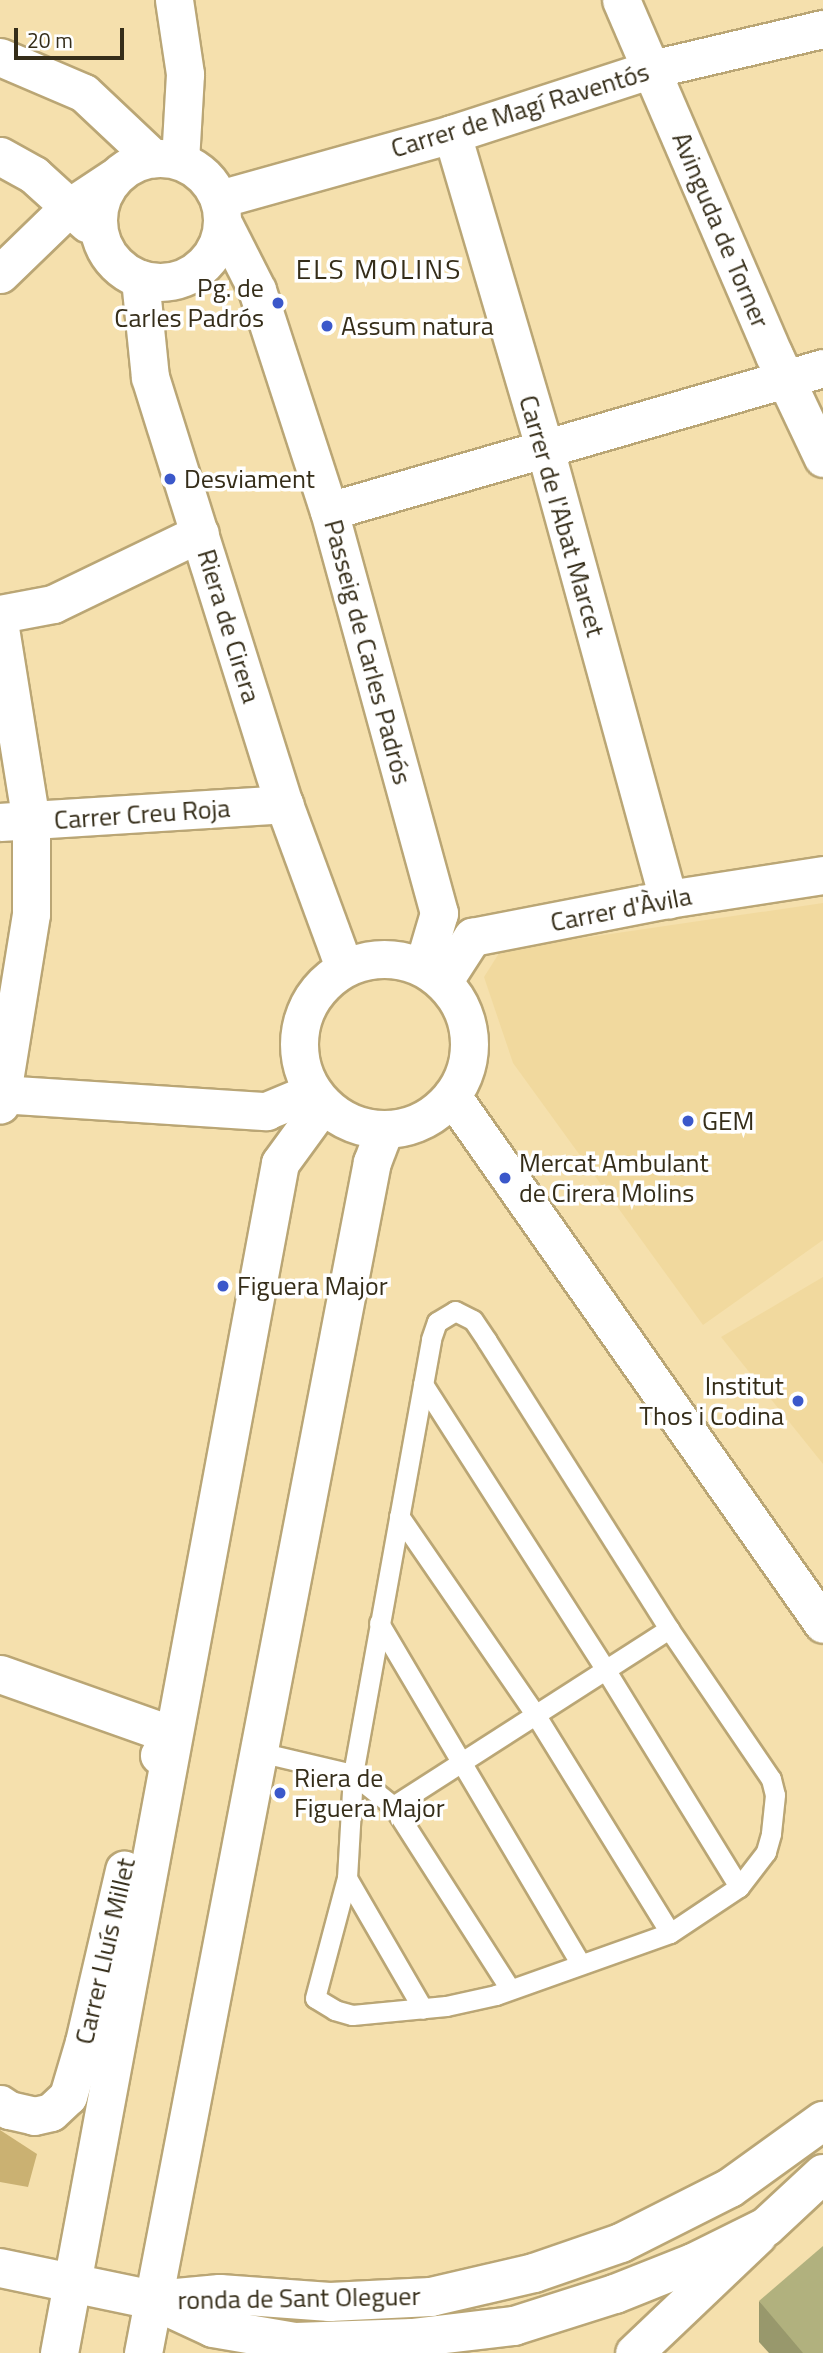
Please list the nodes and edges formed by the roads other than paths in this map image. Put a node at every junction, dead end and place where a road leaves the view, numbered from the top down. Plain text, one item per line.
1 (174, 0) edge
2 (621, 0) edge
3 (823, 29) edge
4 (0, 57) edge
5 (652, 69) junction
6 (452, 134) junction
7 (0, 156) edge
8 (166, 159) junction
9 (113, 178) junction
10 (68, 208) junction
11 (221, 211) junction
12 (99, 233) junction
13 (0, 274) edge
14 (140, 279) junction
15 (823, 368) edge
16 (788, 378) junction
17 (545, 449) junction
18 (823, 458) edge
19 (329, 511) junction
20 (200, 533) junction
21 (0, 614) edge
22 (0, 628) edge
23 (284, 804) junction
24 (15, 821) edge
25 (823, 875) edge
26 (668, 899) junction
27 (344, 967) junction
28 (433, 975) junction
29 (452, 1096) junction
30 (1, 1098) edge
31 (318, 1098) junction
32 (384, 1130) junction
33 (423, 1384) junction
34 (399, 1516) junction
35 (379, 1623) junction
36 (823, 1624) edge
37 (669, 1629) junction
38 (605, 1669) junction
39 (0, 1674) edge
40 (535, 1714) junction
41 (172, 1735) junction
42 (259, 1752) junction
43 (461, 1762) junction
44 (353, 1774) junction
45 (393, 1806) junction
46 (347, 1878) junction
47 (739, 1888) junction
48 (670, 1933) junction
49 (580, 1964) junction
50 (510, 1989) junction
51 (423, 2009) junction
52 (0, 2104) edge
53 (823, 2121) edge
54 (823, 2174) edge
55 (766, 2227) junction
56 (0, 2269) edge
57 (72, 2286) junction
58 (153, 2300) junction
59 (644, 2350) edge
60 (59, 2353) edge
61 (143, 2353) edge

1 - 8 street
2 - 5 street, Avinguda de Torner
3 - 5 street, Carrer de Magí Raventós
4 - 8 street
5 - 6 street, Carrer de Magí Raventós
5 - 16 street, Avinguda de Torner
6 - 11 street, Carrer de Magí Raventós
6 - 17 street, Carrer de l'Abat Marcet
7 - 10 street
8 - 9 street
8 - 11 street
9 - 10 street
9 - 12 street
10 - 12 street
10 - 13 street
11 - 14 street
11 - 19 street, Passeig de Carles Padrós
12 - 14 street
14 - 20 street, Riera de Cirera
15 - 16 street
16 - 17 street
16 - 18 street, Avinguda de Torner
17 - 19 street
17 - 26 street, Carrer de l'Abat Marcet
19 - 28 street, Passeig de Carles Padrós
20 - 21 street
20 - 23 street, Riera de Cirera
22 - 24 street
23 - 24 street, Carrer Creu Roja
23 - 27 street, Riera de Cirera
24 - 30 street
25 - 26 street, Carrer d'Àvila
26 - 28 street, Carrer d'Àvila
27 - 28 street
27 - 31 street
28 - 29 street
29 - 32 street
29 - 36 street
30 - 31 street
31 - 32 street
31 - 41 street
32 - 42 street
33 - 34 lane
33 - 37 lane
33 - 38 lane
34 - 35 lane
34 - 40 lane
35 - 43 lane
35 - 44 lane
37 - 38 lane
37 - 47 lane
38 - 40 lane
38 - 47 lane
39 - 41 street
40 - 43 lane
40 - 48 lane
41 - 52 street, Carrer Lluís Millet
41 - 57 street
42 - 44 lane
42 - 58 street
43 - 45 lane
43 - 49 lane
44 - 45 lane
44 - 46 lane
45 - 50 lane
46 - 51 lane
46 - 51 lane
47 - 48 lane
48 - 49 lane
49 - 50 lane
50 - 51 lane
53 - 58 street, ronda de Sant Oleguer
54 - 55 street, ronda de Sant Oleguer
55 - 58 street, ronda de Sant Oleguer
55 - 59 street
56 - 57 street, ronda de Sant Oleguer
57 - 58 street, ronda de Sant Oleguer
57 - 60 street
58 - 61 street

